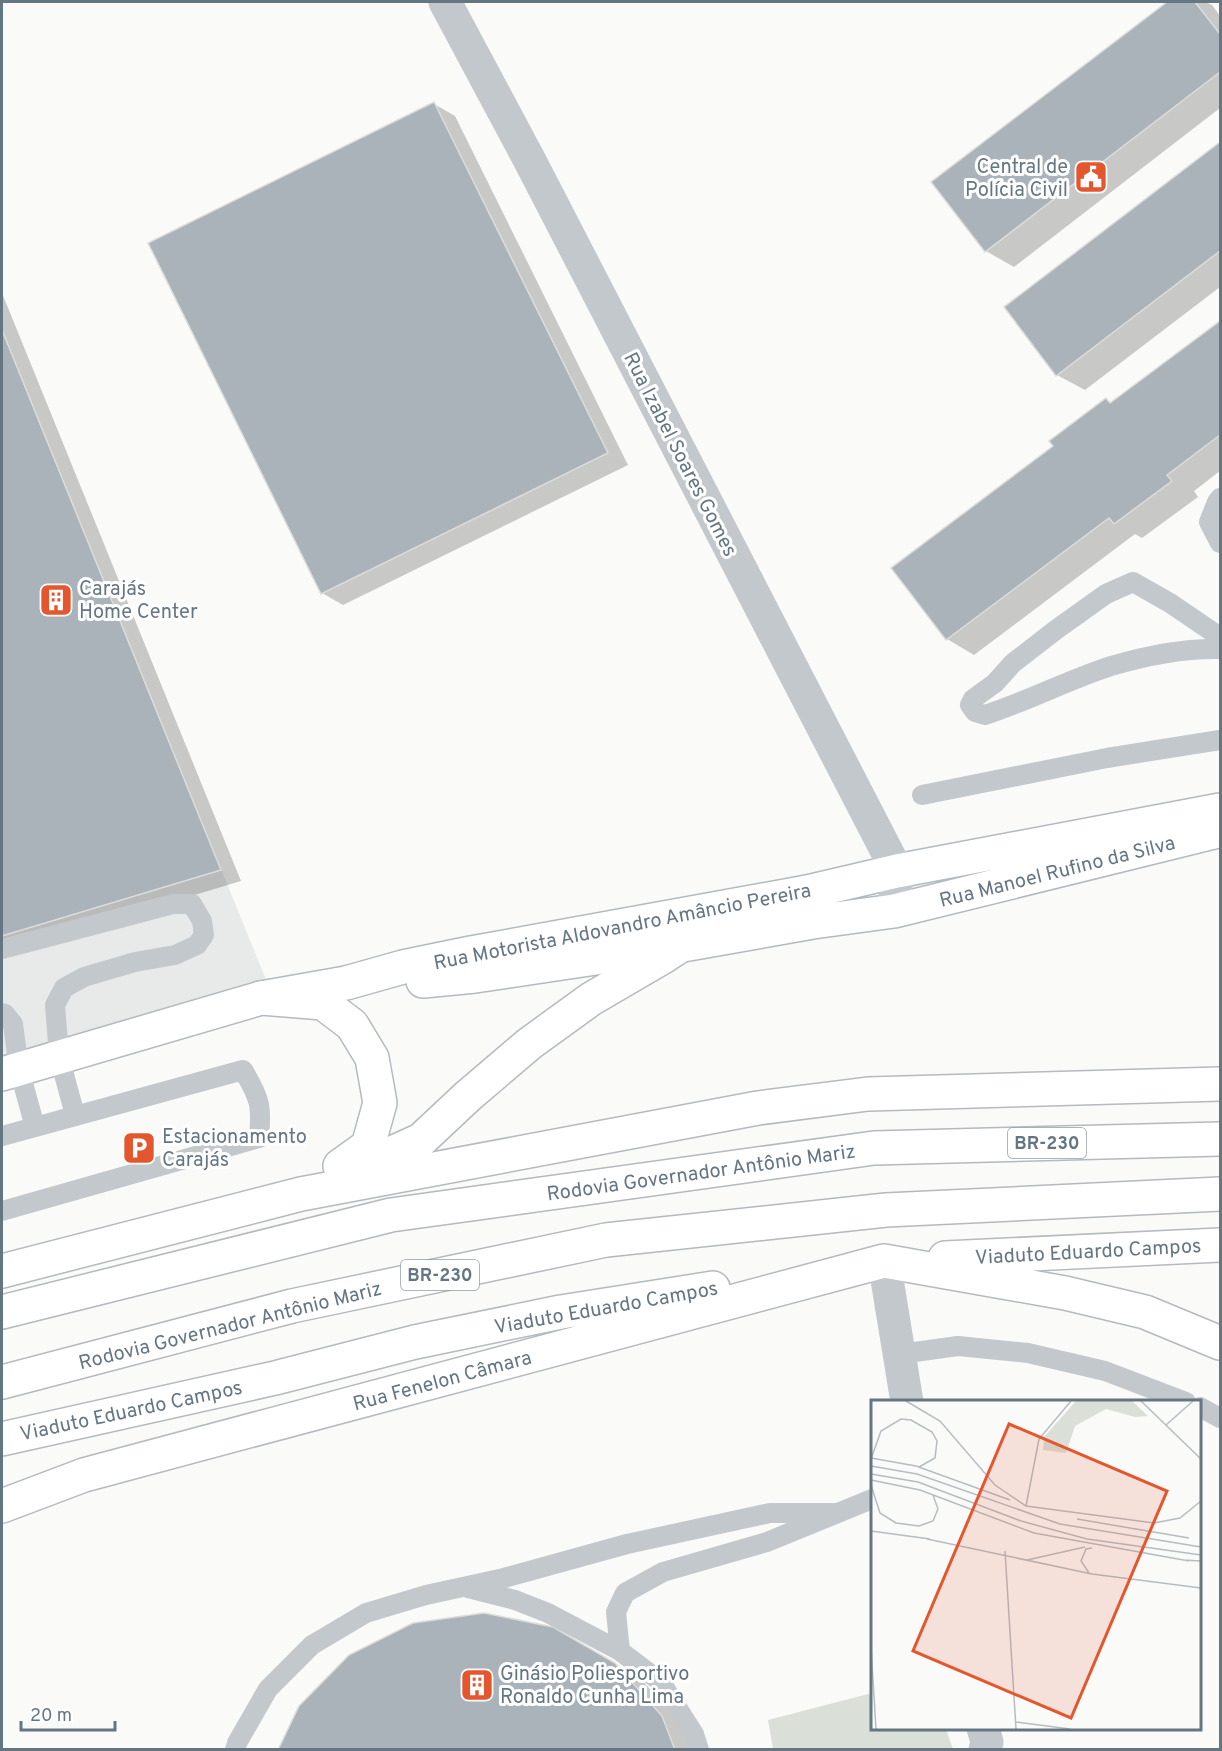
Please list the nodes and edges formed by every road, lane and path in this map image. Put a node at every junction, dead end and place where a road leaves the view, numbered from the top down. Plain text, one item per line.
1 (445, 2) edge
2 (1221, 498) edge
3 (1221, 543) edge
4 (1221, 637) edge
5 (1221, 649) edge
6 (1221, 740) edge
7 (922, 795) dead end
8 (1221, 810) edge
9 (1221, 831) edge
10 (897, 871) junction
11 (744, 904) junction
12 (894, 911) junction
13 (683, 945) junction
14 (2, 949) edge
15 (346, 983) junction
16 (261, 998) junction
17 (2, 1013) edge
18 (59, 1056) junction
19 (10, 1071) edge
20 (1221, 1084) edge
21 (75, 1114) junction
22 (35, 1127) junction
23 (2, 1136) edge
24 (1221, 1138) edge
25 (301, 1194) junction
26 (1221, 1194) edge
27 (2, 1211) edge
28 (1221, 1245) edge
29 (884, 1261) junction
30 (2, 1271) edge
31 (2, 1312) edge
32 (1221, 1343) edge
33 (900, 1354) junction
34 (2, 1382) edge
35 (907, 1400) edge
36 (1183, 1400) edge
37 (1201, 1408) edge
38 (1221, 1419) edge
39 (2, 1439) edge
40 (871, 1500) edge
41 (2, 1506) edge
42 (838, 1513) junction
43 (463, 1587) junction
44 (620, 1651) junction
45 (235, 1749) edge
46 (699, 1749) edge

1 - 10 street, Rua Izabel Soares Gomes
2 - 3 lane
4 - 5 lane
6 - 7 lane
8 - 10 main road, Rua Manoel Rufino da Silva
9 - 12 main road, Rua Manoel Rufino da Silva
10 - 11 main road, Rua Motorista Aldovandro Amâncio Pereira
10 - 12 street
11 - 13 main road
11 - 15 main road, Rua Motorista Aldovandro Amâncio Pereira
12 - 13 main road, Rua Motorista Aldovandro Amâncio Pereira
13 - 15 main road, Rua Motorista Aldovandro Amâncio Pereira
13 - 25 main road
14 - 18 lane
15 - 16 main road, Rua Motorista Aldovandro Amâncio Pereira
16 - 18 main road, Rua Motorista Aldovandro Amâncio Pereira
16 - 25 main road
17 - 19 lane
18 - 19 main road, Rua Motorista Aldovandro Amâncio Pereira
18 - 21 lane
19 - 22 lane
20 - 25 main road
21 - 22 lane
21 - 27 lane
22 - 23 lane
24 - 31 main road, Rodovia Governador Antônio Mariz / BR-230
25 - 30 main road
26 - 34 main road, Rodovia Governador Antônio Mariz / BR-230
28 - 29 main road, Viaduto Eduardo Campos
29 - 32 main road
29 - 33 street
29 - 39 main road, Viaduto Eduardo Campos
29 - 41 main road, Rua Fenelon Câmara
33 - 35 street
33 - 36 lane
37 - 38 lane
40 - 42 lane
42 - 43 lane
42 - 44 lane
43 - 44 lane
43 - 45 lane
44 - 46 lane

